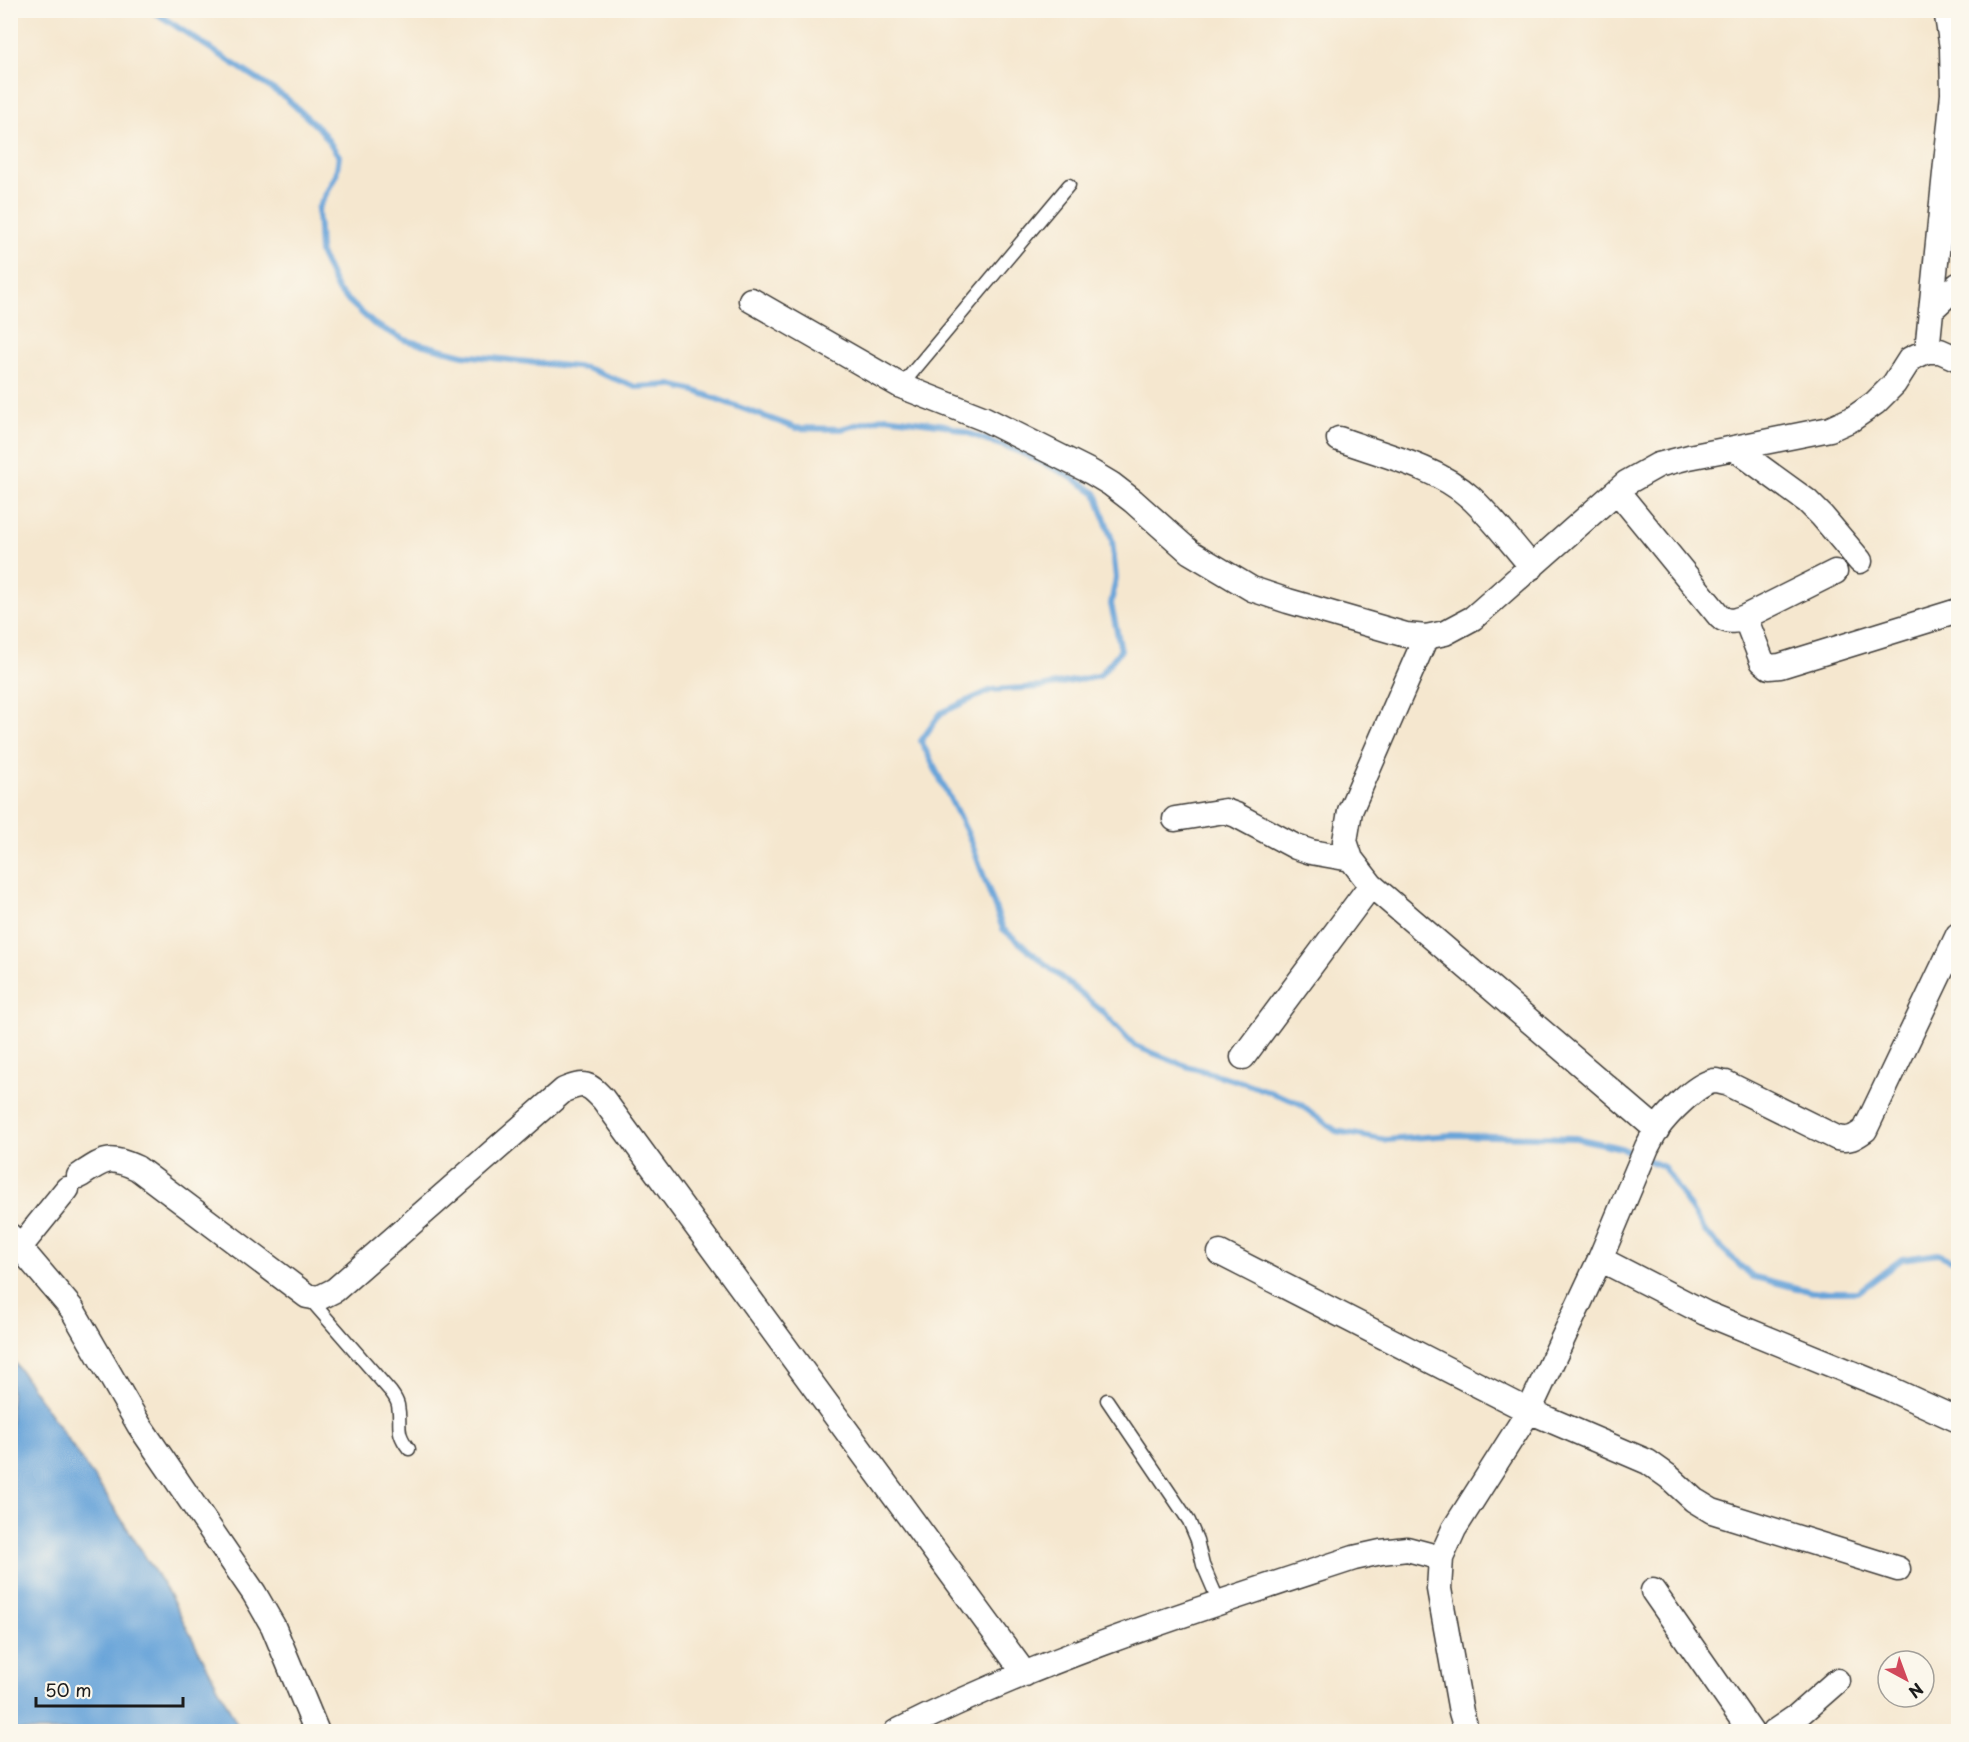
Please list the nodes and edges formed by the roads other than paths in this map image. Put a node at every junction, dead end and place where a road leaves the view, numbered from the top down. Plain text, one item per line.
1 (1946, 10) edge
2 (1069, 185) dead end
3 (1959, 285) edge
4 (752, 300) dead end
5 (1931, 310) junction
6 (1927, 351) junction
7 (1959, 360) edge
8 (901, 386) junction
9 (1338, 439) dead end
10 (1734, 448) junction
11 (1617, 491) junction
12 (1860, 561) dead end
13 (1532, 567) junction
14 (1835, 572) dead end
15 (1959, 611) edge
16 (1745, 617) junction
17 (1426, 637) junction
18 (1175, 819) dead end
19 (1351, 859) junction
20 (1371, 885) junction
21 (1959, 934) edge
22 (1243, 1057) dead end
23 (1652, 1138) junction
24 (15, 1242) edge
25 (1220, 1253) dead end
26 (1600, 1259) junction
27 (307, 1296) junction
28 (1107, 1400) dead end
29 (1529, 1411) junction
30 (1959, 1420) edge
31 (409, 1449) dead end
32 (1441, 1558) junction
33 (1898, 1569) dead end
34 (1653, 1591) dead end
35 (1219, 1602) junction
36 (1025, 1674) junction
37 (1837, 1681) dead end
38 (317, 1731) edge
39 (896, 1731) edge
40 (1467, 1731) edge
41 (1751, 1731) edge
42 (1774, 1731) edge

1 - 5 street
2 - 8 lane
3 - 5 street
4 - 8 street
5 - 6 street
6 - 7 street
6 - 10 street
8 - 17 street
9 - 13 street
10 - 11 street
10 - 12 street
11 - 13 street
11 - 16 street
13 - 17 street
14 - 16 street
15 - 16 street
17 - 19 street
18 - 19 street
19 - 20 street
20 - 22 street
20 - 23 street
21 - 23 street
23 - 26 street
24 - 27 street
24 - 38 street
25 - 29 street
26 - 29 street
26 - 30 street
27 - 31 lane
27 - 36 street
28 - 35 lane
29 - 32 street
29 - 33 street
32 - 35 street
32 - 40 street
34 - 41 street
35 - 36 street
36 - 39 street
37 - 42 street

